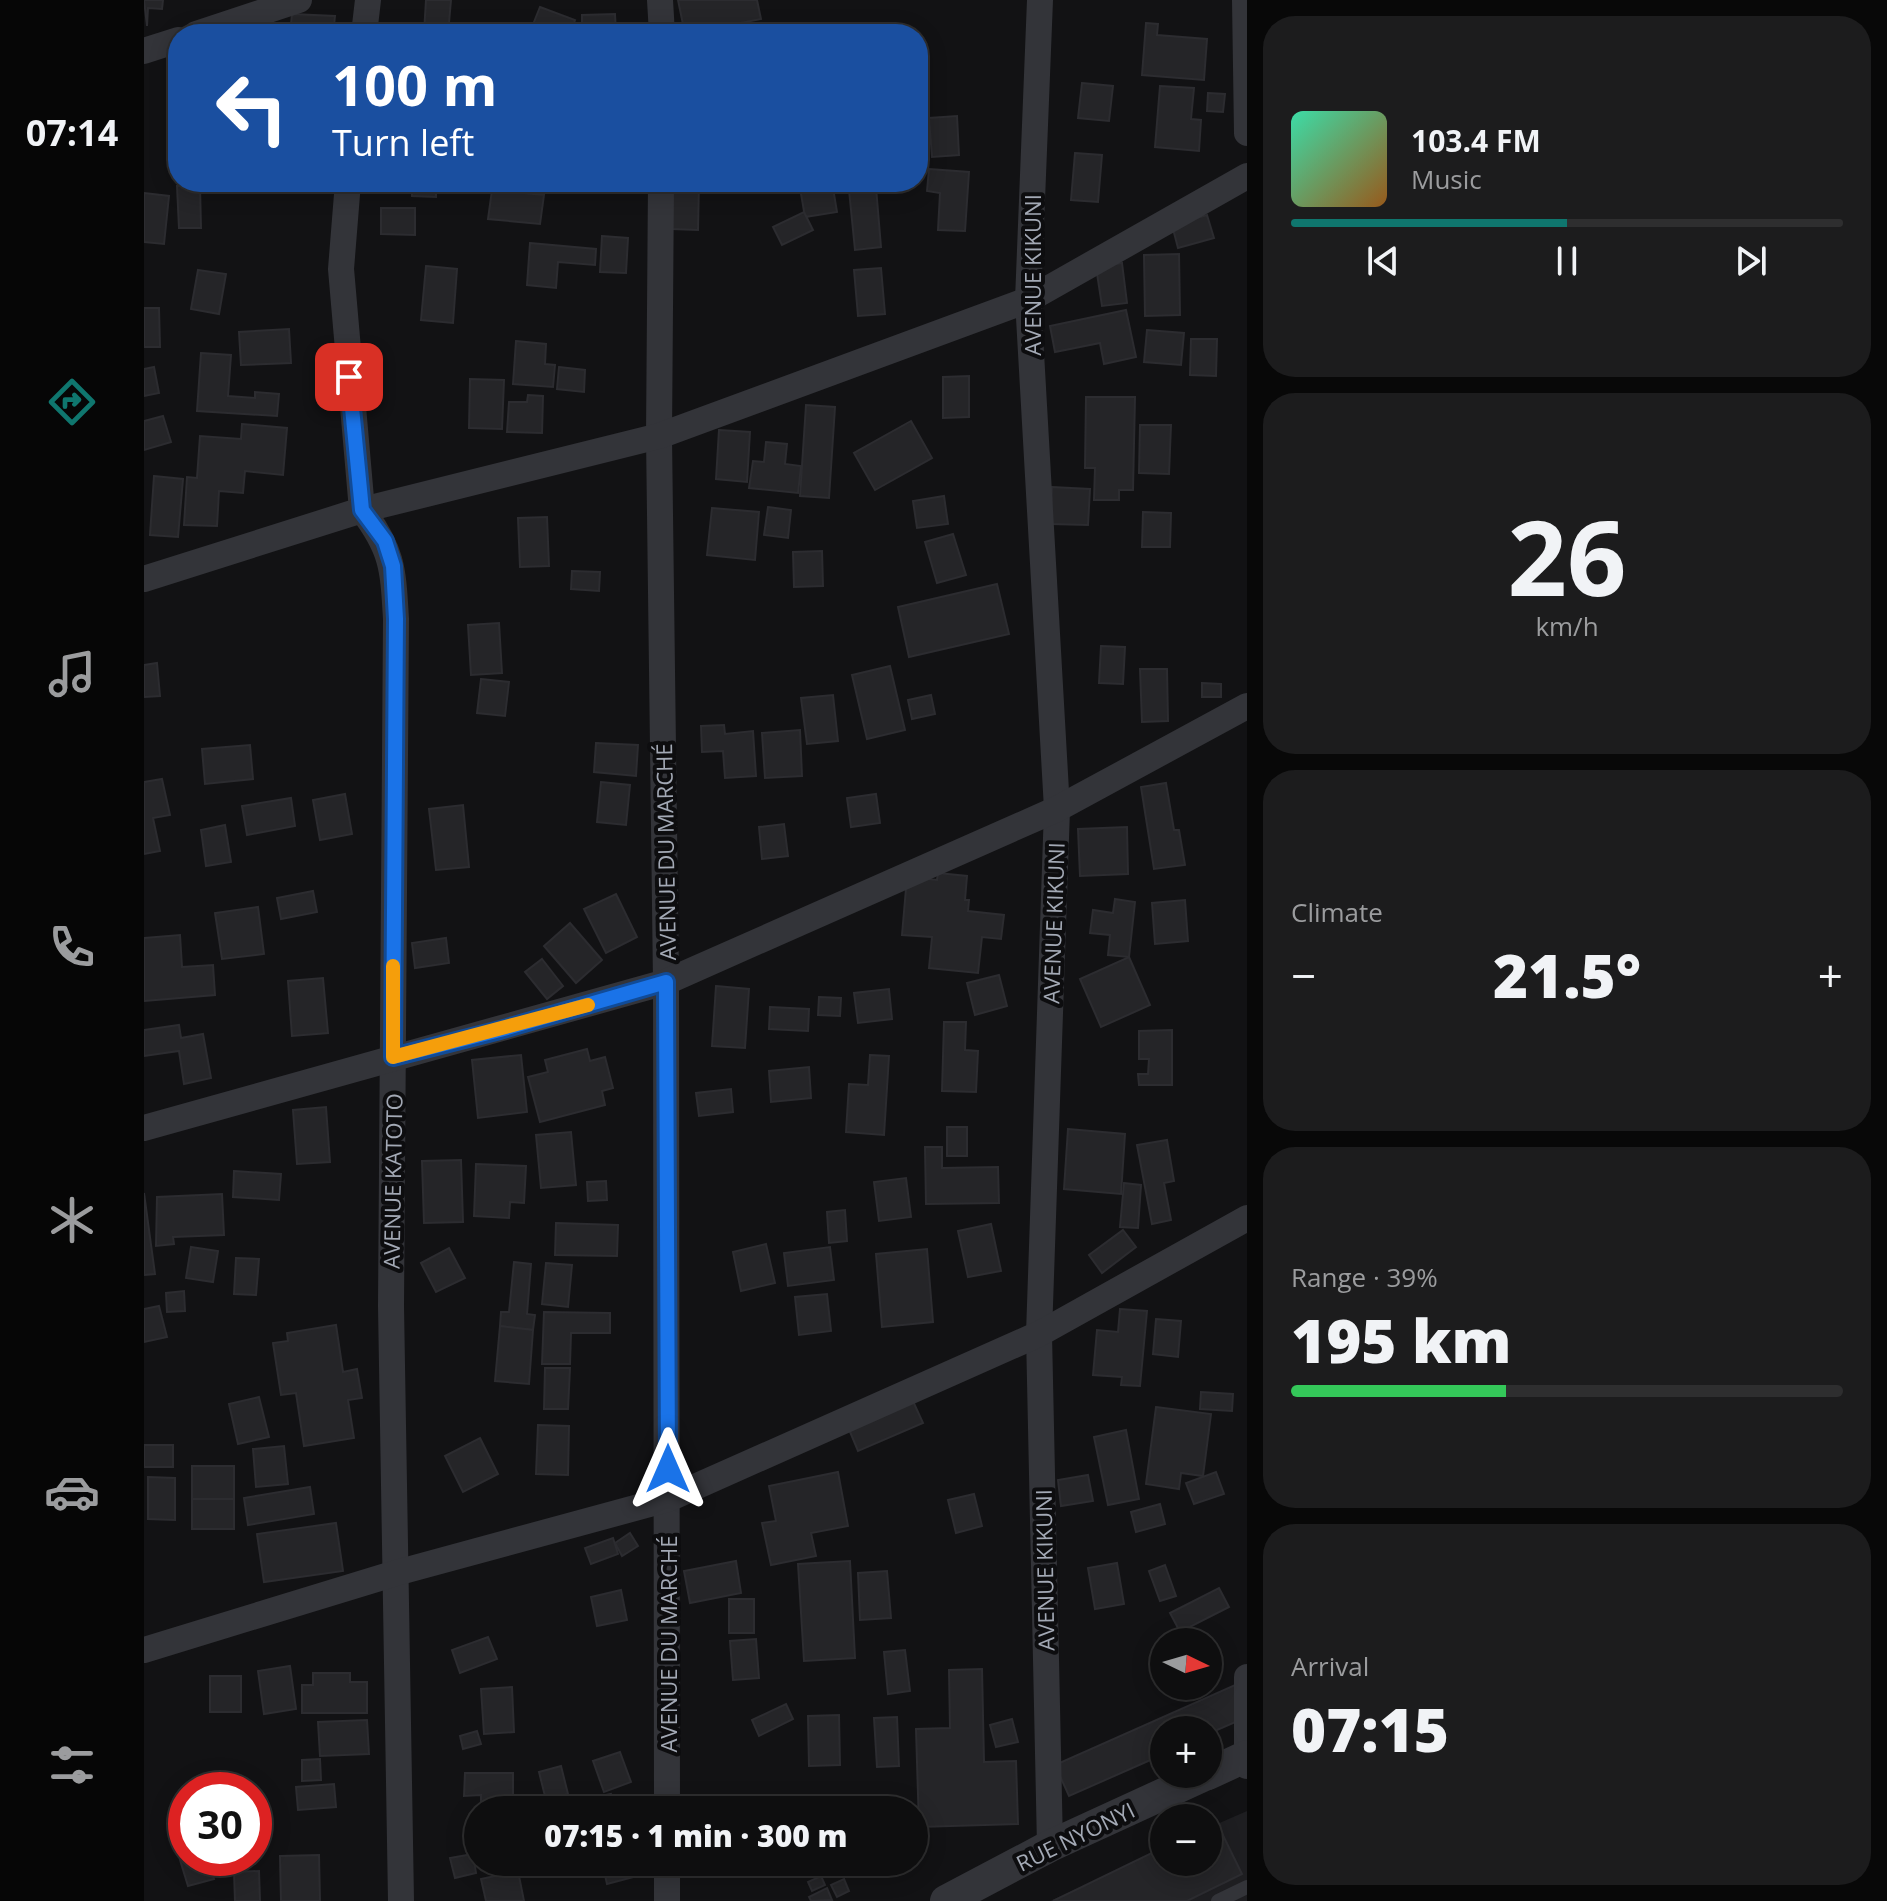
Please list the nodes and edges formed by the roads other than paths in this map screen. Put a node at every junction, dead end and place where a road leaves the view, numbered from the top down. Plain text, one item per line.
1 (299, 0) edge
2 (368, 0) edge
3 (660, 0) edge
4 (1040, 0) edge
5 (1245, 0) edge
6 (226, 24) edge
7 (365, 24) edge
8 (661, 24) edge
9 (168, 43) edge
10 (144, 51) edge
11 (1247, 133) edge
12 (1247, 176) edge
13 (347, 192) edge
14 (661, 192) edge
15 (1028, 300) junction
16 (659, 436) junction
17 (362, 510) junction
18 (144, 579) edge
19 (1247, 706) edge
20 (1057, 809) junction
21 (666, 982) junction
22 (393, 1057) junction
23 (144, 1128) edge
24 (1247, 1218) edge
25 (1039, 1334) junction
26 (668, 1499) junction
27 (396, 1573) junction
28 (144, 1650) edge
29 (1247, 1677) edge
30 (1246, 1760) edge
31 (1222, 1769) edge
32 (1177, 1788) edge
33 (667, 1796) edge
34 (1050, 1846) junction
35 (667, 1876) edge
36 (1247, 1887) edge
37 (401, 1901) edge
38 (667, 1901) edge
39 (946, 1901) edge
40 (1218, 1901) edge

1 - 6 street
2 - 7 street
3 - 8 street
4 - 15 street, AVENUE KIKUNI
5 - 11 street
9 - 10 street
12 - 15 street
13 - 17 street
14 - 16 street, AVENUE DU MARCHÉ
15 - 16 street
15 - 20 street, AVENUE KIKUNI
16 - 17 street
16 - 21 street, AVENUE DU MARCHÉ
17 - 18 street
17 - 22 street, AVENUE KATOTO
19 - 20 street
20 - 21 street
20 - 25 street, AVENUE KIKUNI
21 - 22 street
21 - 26 street, AVENUE DU MARCHÉ
22 - 23 street
22 - 27 street, AVENUE KATOTO
24 - 25 street
25 - 26 street
25 - 34 street, AVENUE KIKUNI
26 - 27 street
26 - 33 street, AVENUE DU MARCHÉ
27 - 28 street
27 - 37 street, AVENUE KATOTO
29 - 30 street
30 - 31 street, RUE NYONYI
32 - 34 street, RUE NYONYI
34 - 39 street, RUE NYONYI
35 - 38 street
36 - 40 lane

